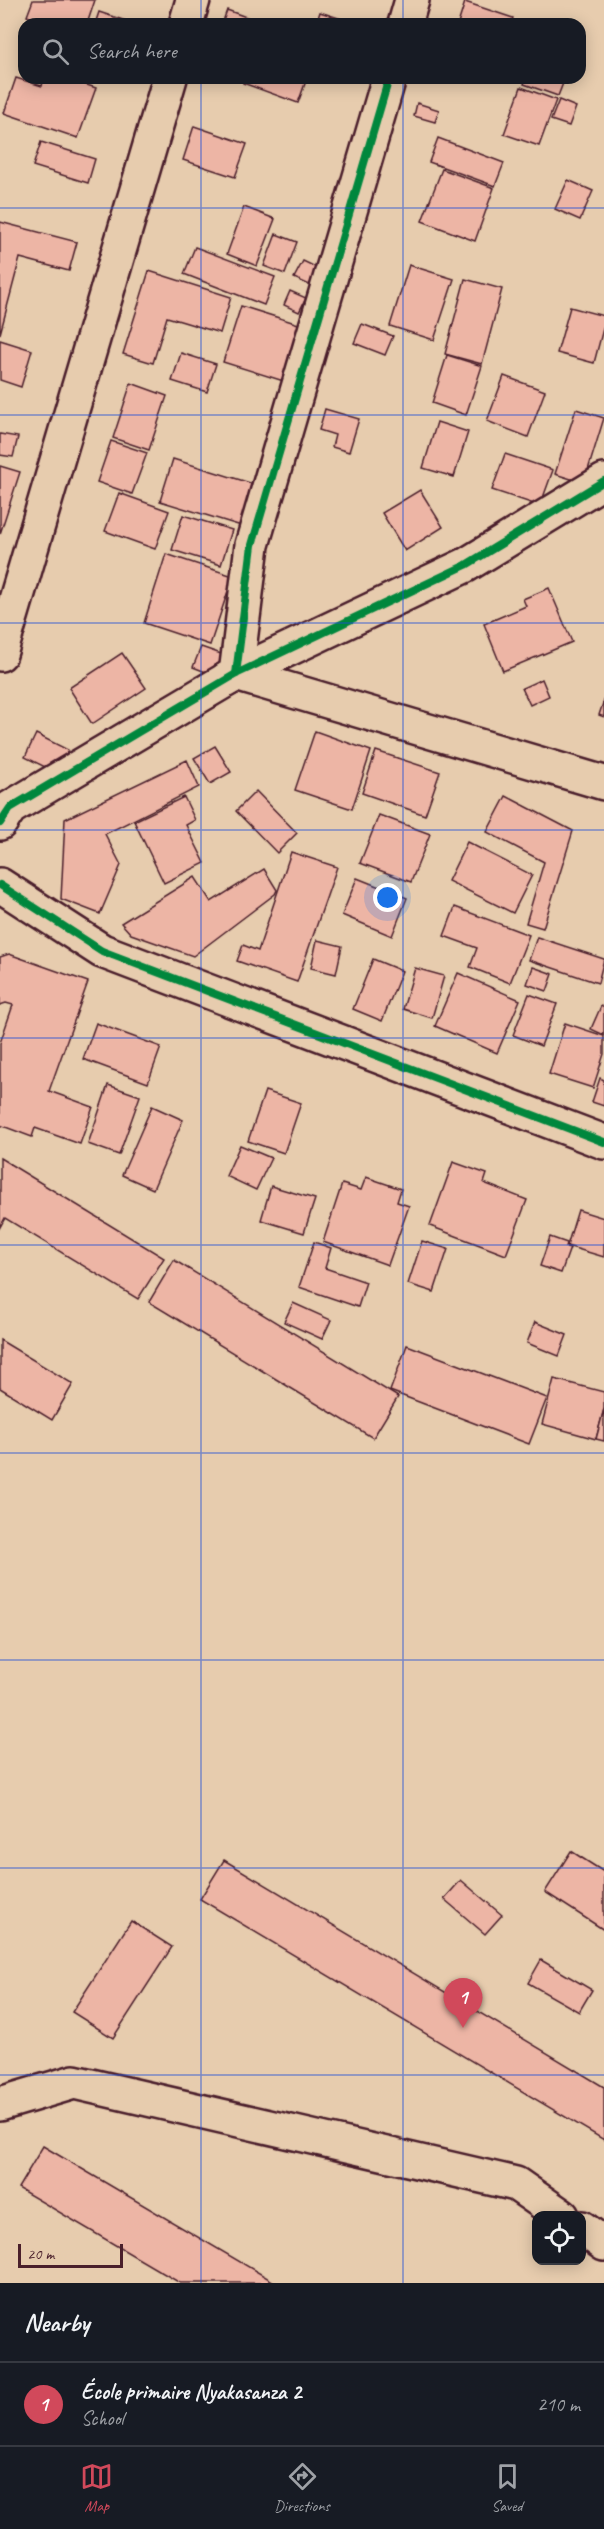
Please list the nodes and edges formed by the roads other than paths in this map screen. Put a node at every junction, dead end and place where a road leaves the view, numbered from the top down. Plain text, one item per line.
1 (193, 0) edge
2 (412, 0) edge
3 (188, 18) edge
4 (407, 18) edge
5 (168, 84) edge
6 (387, 84) edge
7 (604, 481) edge
8 (0, 654) edge
9 (236, 674) junction
10 (604, 783) edge
11 (0, 823) edge
12 (0, 885) edge
13 (604, 1142) edge
14 (0, 2104) edge
15 (555, 2211) edge
16 (586, 2232) edge
17 (604, 2244) edge

1 - 3 street
2 - 4 street
5 - 8 street
6 - 9 street
7 - 9 street
9 - 10 street
9 - 11 street
12 - 13 street
14 - 15 street
16 - 17 street

